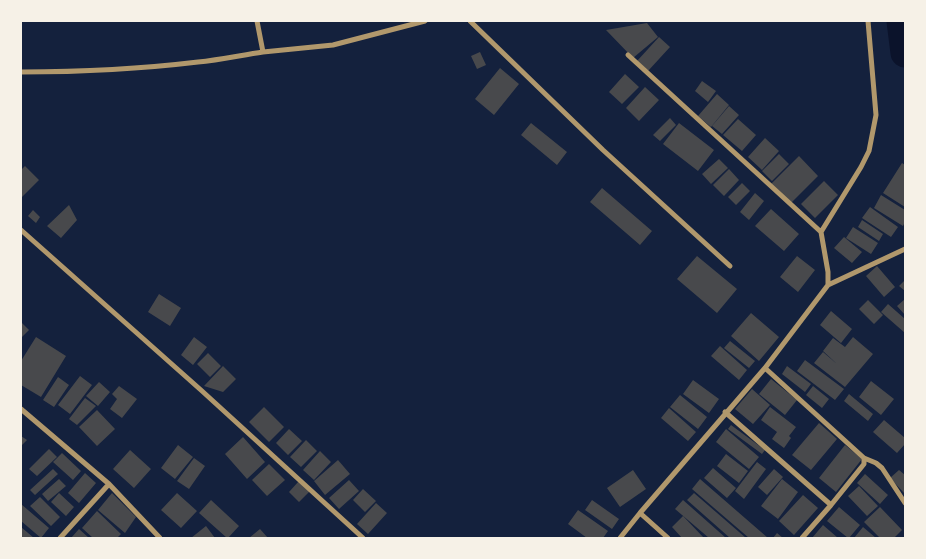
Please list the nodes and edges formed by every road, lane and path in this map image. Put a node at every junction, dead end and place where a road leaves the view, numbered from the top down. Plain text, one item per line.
1 (425, 21) edge
2 (470, 21) edge
3 (868, 21) edge
4 (258, 23) edge
5 (263, 52) junction
6 (628, 55) dead end
7 (21, 72) edge
8 (21, 230) edge
9 (822, 232) junction
10 (905, 249) edge
11 (730, 266) dead end
12 (828, 285) junction
13 (765, 368) junction
14 (21, 409) edge
15 (725, 412) junction
16 (864, 458) junction
17 (109, 484) junction
18 (905, 503) edge
19 (831, 505) junction
20 (640, 513) junction
21 (60, 538) edge
22 (160, 538) edge
23 (363, 538) edge
24 (620, 538) edge
25 (668, 538) edge
26 (802, 538) edge

1 - 5 street
2 - 11 street
3 - 9 street
4 - 5 street
5 - 7 street
6 - 9 street
8 - 23 street
9 - 12 street
10 - 12 street
12 - 13 street
13 - 15 street
13 - 16 street
14 - 17 street
15 - 19 street
15 - 20 street
16 - 18 street
16 - 19 street
17 - 21 street
17 - 22 street
19 - 26 street
20 - 24 street
20 - 25 street

